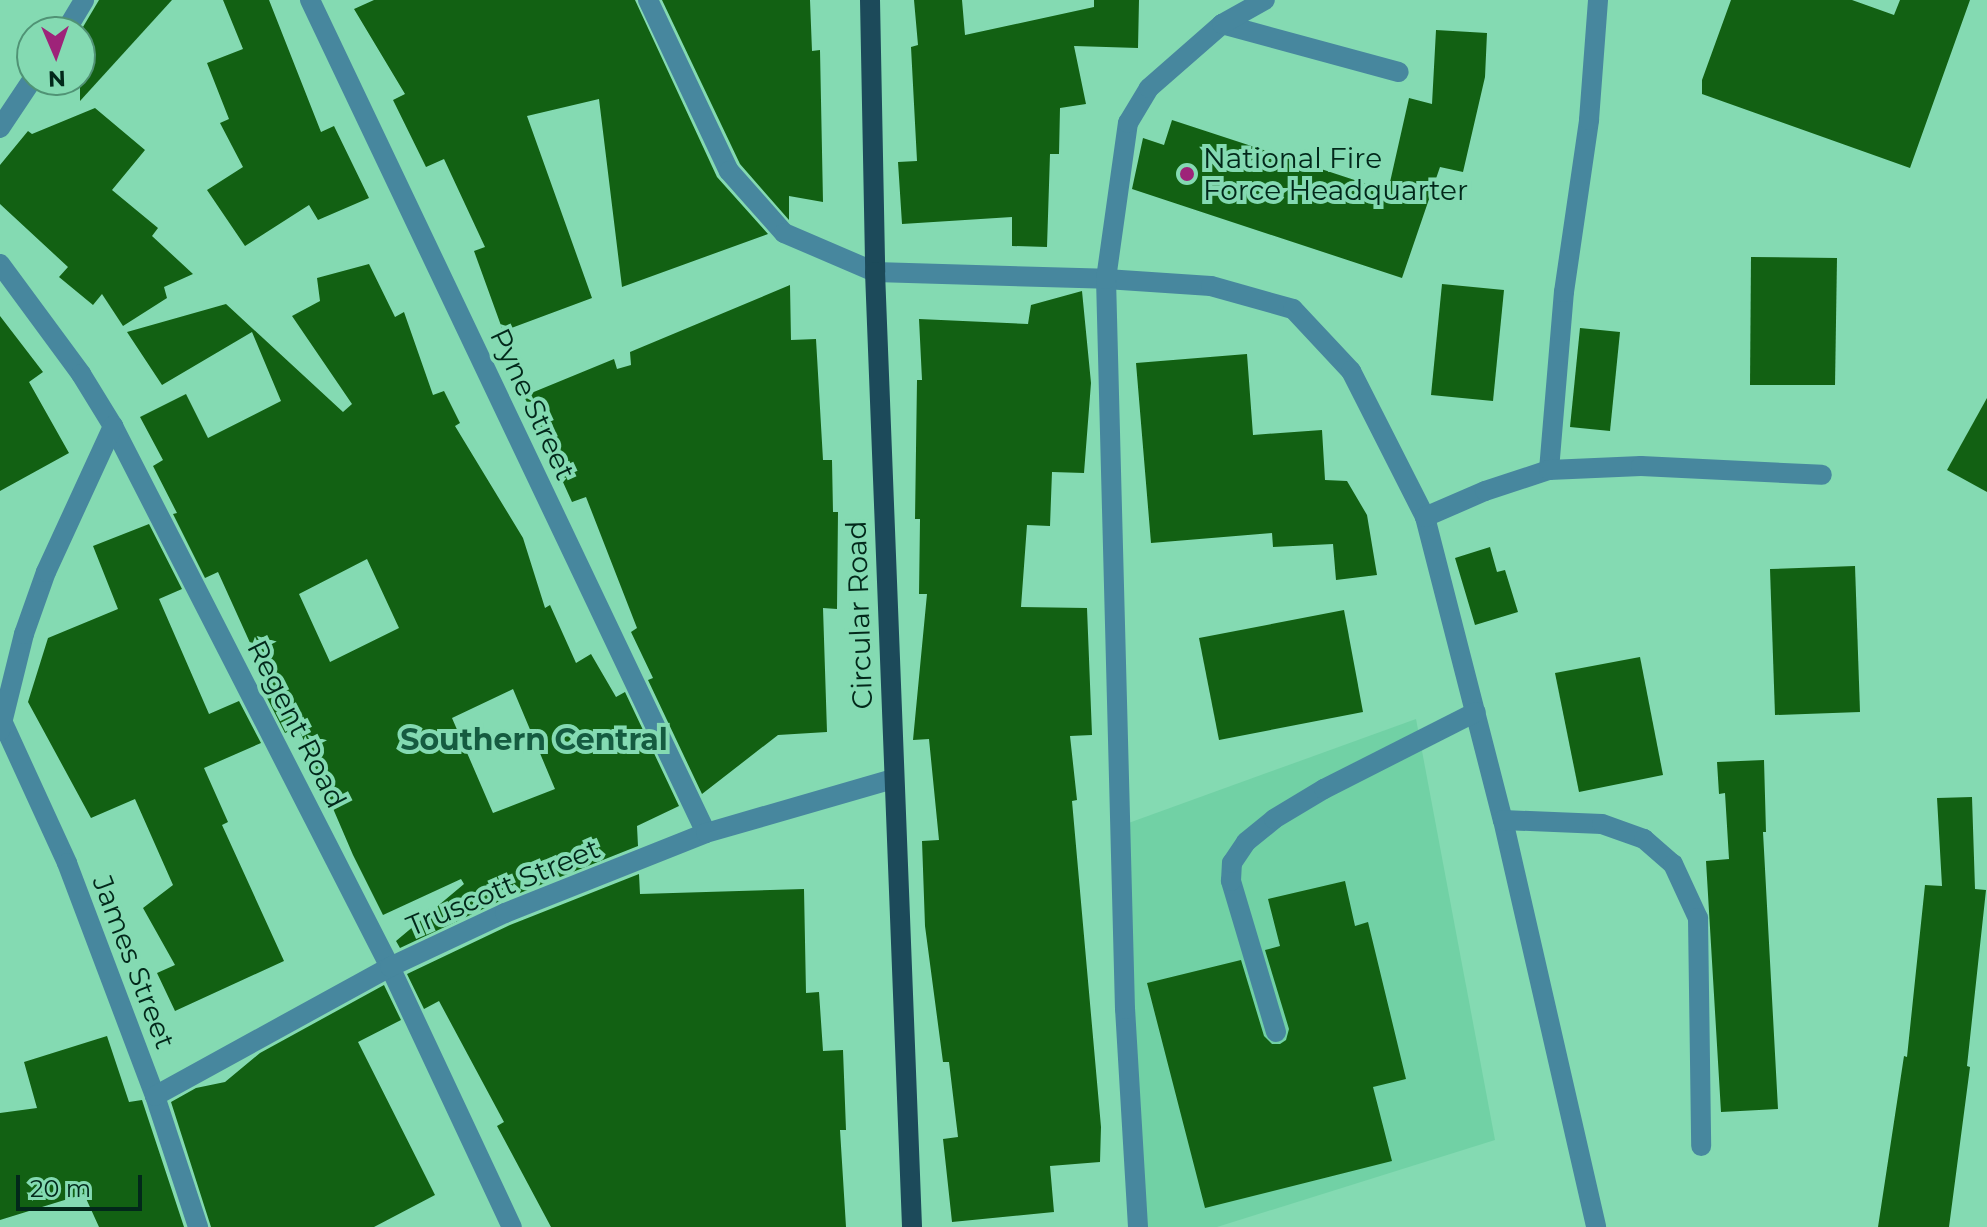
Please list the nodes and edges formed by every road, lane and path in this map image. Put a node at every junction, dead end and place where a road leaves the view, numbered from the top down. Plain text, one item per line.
1 (310, 0) edge
2 (648, 0) edge
3 (870, 0) edge
4 (1265, 0) edge
5 (1598, 0) edge
6 (1222, 24) junction
7 (1399, 72) dead end
8 (21, 96) edge
9 (0, 128) edge
10 (0, 264) edge
11 (875, 272) junction
12 (1106, 279) junction
13 (113, 426) junction
14 (1549, 470) junction
15 (1822, 475) dead end
16 (1425, 517) junction
17 (1476, 712) junction
18 (2, 727) edge
19 (893, 779) junction
20 (1503, 820) junction
21 (706, 833) junction
22 (390, 967) junction
23 (1276, 1032) dead end
24 (155, 1096) junction
25 (1701, 1146) dead end
26 (198, 1227) edge
27 (512, 1227) edge
28 (912, 1227) edge
29 (1138, 1227) edge
30 (1596, 1227) edge

1 - 21 street, Pyne Street
2 - 11 street
3 - 11 main road, Circular Road
4 - 6 street
5 - 14 street
6 - 7 street
6 - 12 street
8 - 9 street
10 - 13 street, Regent Road
11 - 12 street
11 - 19 main road, Circular Road
12 - 16 street
12 - 29 street
13 - 18 street
13 - 22 street, Regent Road
14 - 15 street
14 - 16 street
16 - 17 street
17 - 20 street
17 - 23 street
18 - 24 street, James Street
19 - 21 street, Truscott Street
19 - 28 main road, Circular Road
20 - 25 street
20 - 30 street
21 - 22 street, Truscott Street
22 - 24 street, Truscott Street
22 - 27 street, Regent Road
24 - 26 street, James Street

